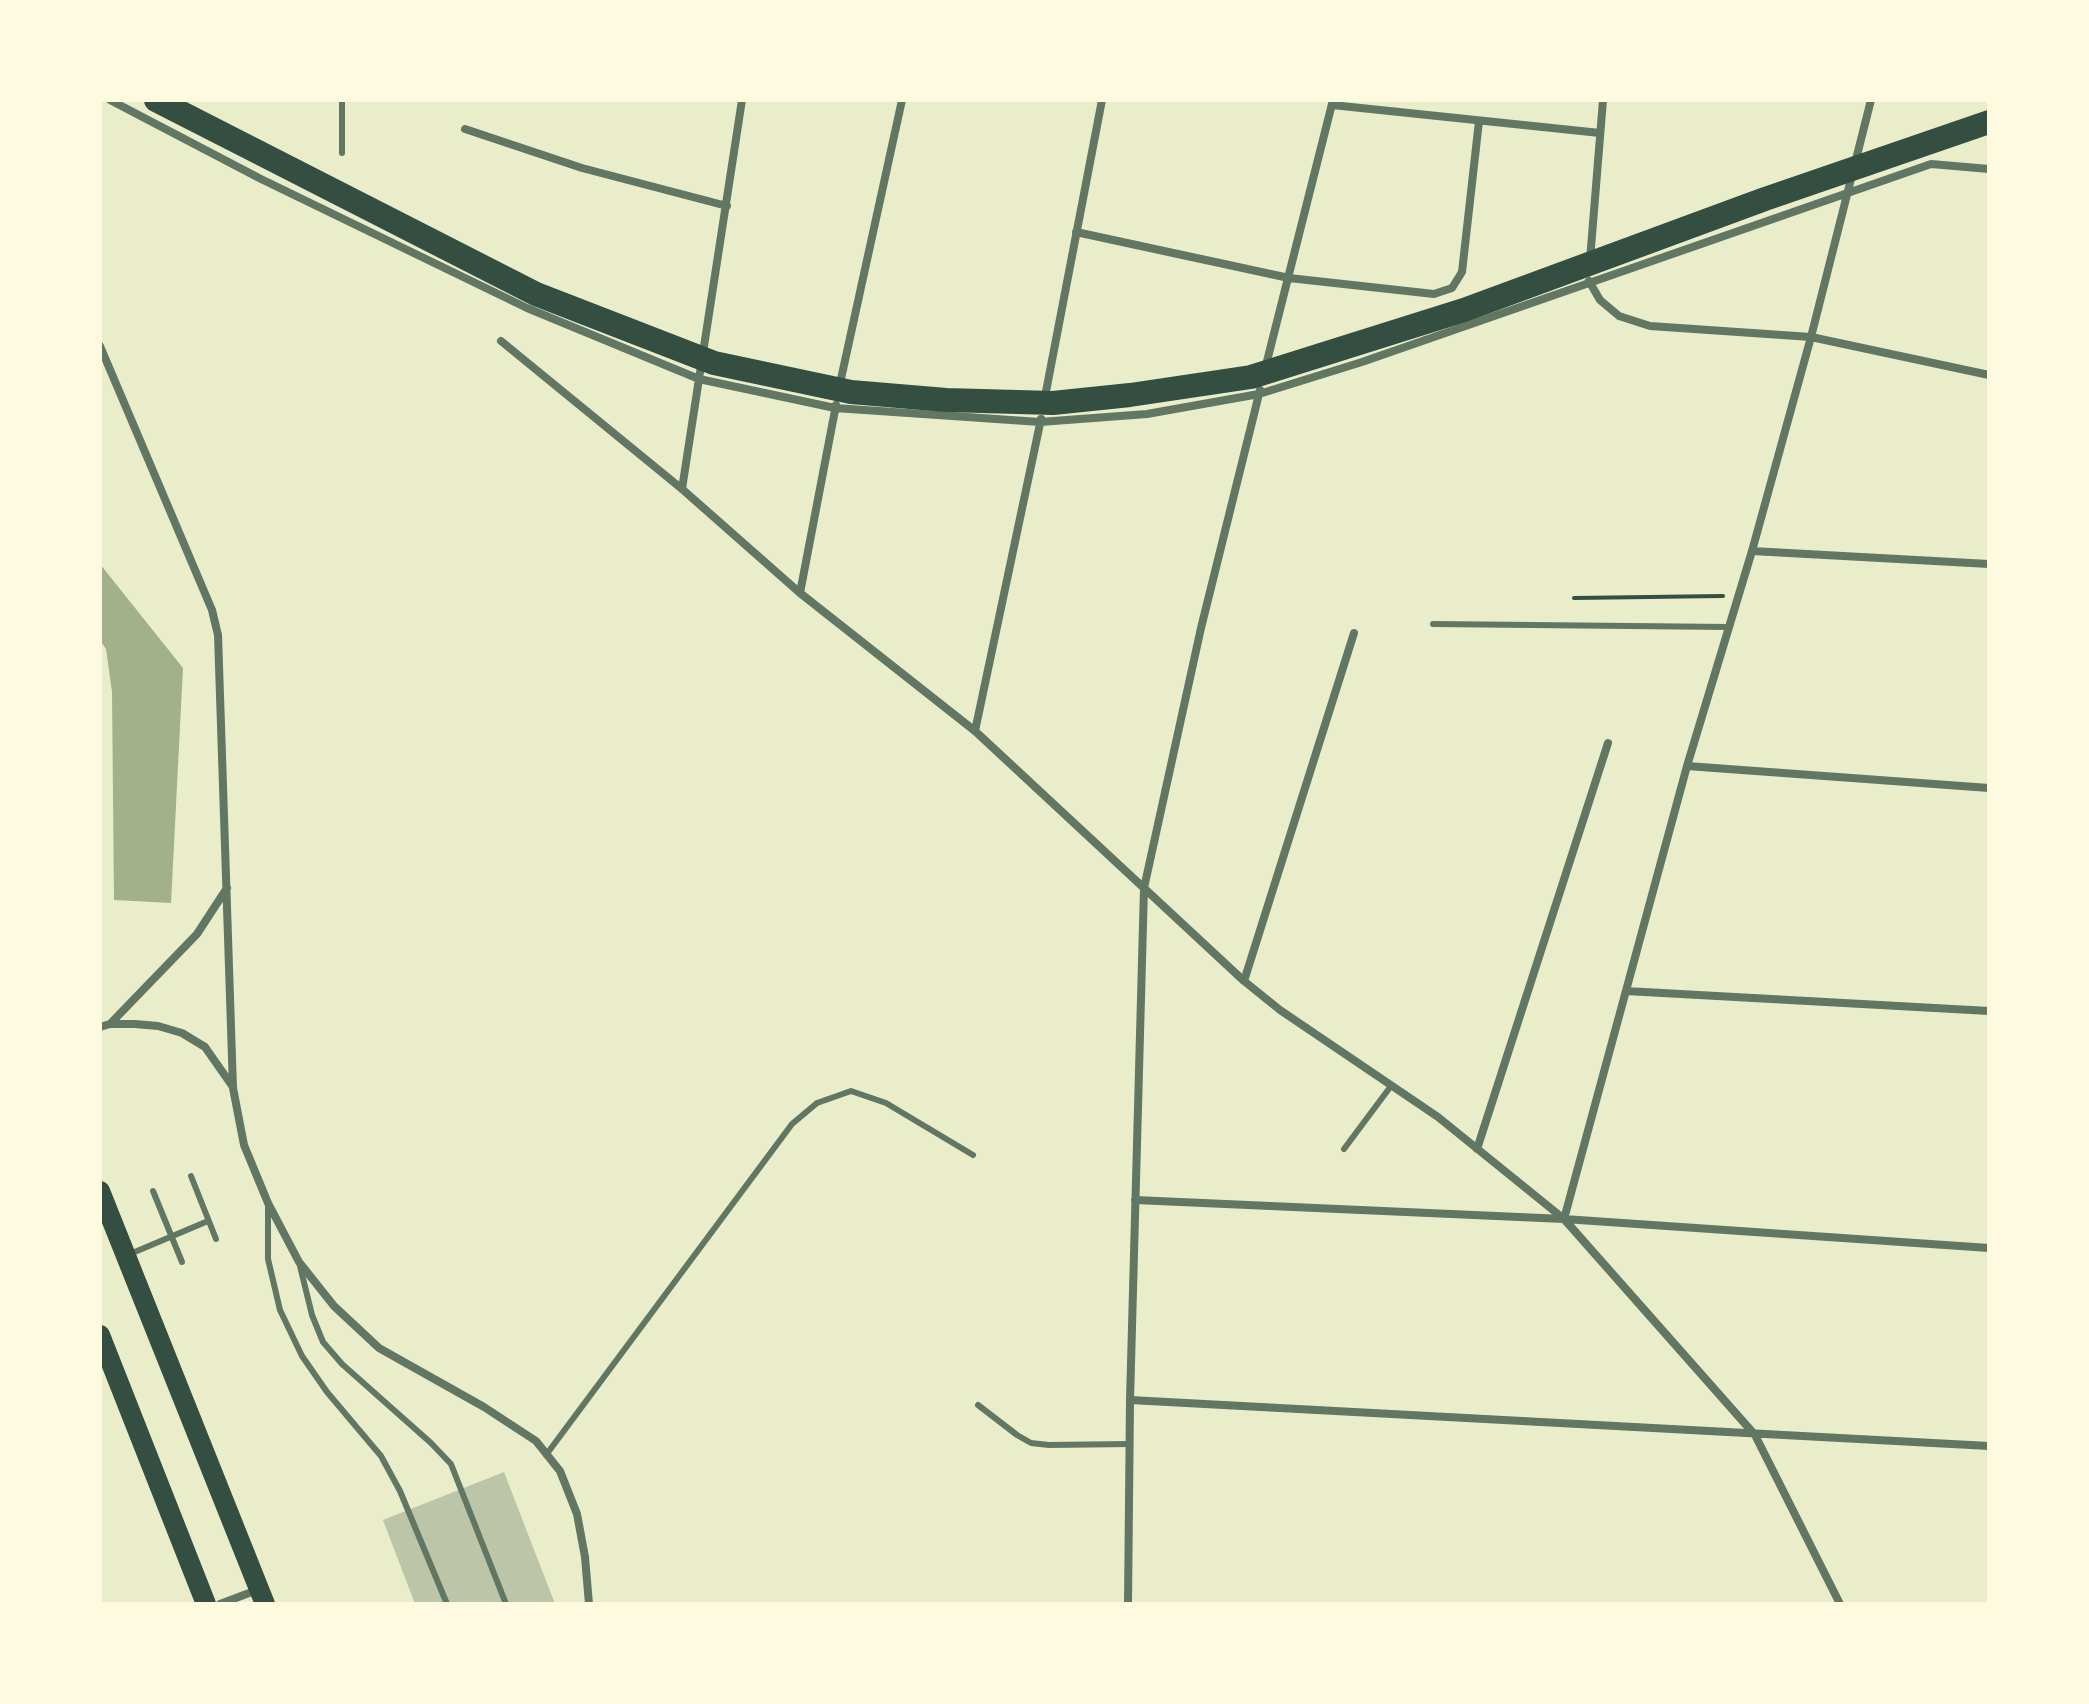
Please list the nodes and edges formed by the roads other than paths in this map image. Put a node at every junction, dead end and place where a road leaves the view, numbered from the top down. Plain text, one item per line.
1 (110, 100) edge
2 (156, 100) edge
3 (342, 100) edge
4 (742, 100) edge
5 (902, 100) edge
6 (1102, 100) edge
7 (1603, 100) edge
8 (1871, 100) edge
9 (1333, 103) edge
10 (1479, 121) junction
11 (1989, 122) edge
12 (465, 129) dead end
13 (1600, 133) junction
14 (342, 153) dead end
15 (1989, 169) edge
16 (1848, 192) junction
17 (727, 206) junction
18 (1076, 232) junction
19 (1289, 278) junction
20 (1589, 283) junction
21 (1811, 337) junction
22 (501, 341) dead end
23 (100, 346) edge
24 (1989, 375) edge
25 (699, 379) junction
26 (1259, 394) junction
27 (835, 408) junction
28 (1040, 422) junction
29 (682, 489) junction
30 (1752, 551) junction
31 (1989, 564) edge
32 (800, 593) junction
33 (1433, 624) dead end
34 (1728, 627) junction
35 (1354, 633) dead end
36 (975, 731) junction
37 (1608, 743) dead end
38 (1687, 766) junction
39 (1989, 788) edge
40 (227, 887) junction
41 (1144, 888) junction
42 (1244, 981) junction
43 (1626, 991) junction
44 (1989, 1011) edge
45 (110, 1024) junction
46 (100, 1027) edge
47 (1391, 1086) junction
48 (233, 1088) junction
49 (1344, 1149) dead end
50 (1477, 1149) junction
51 (973, 1155) dead end
52 (191, 1176) dead end
53 (100, 1191) edge
54 (153, 1191) dead end
55 (1135, 1200) junction
56 (268, 1203) junction
57 (1564, 1219) junction
58 (208, 1221) junction
59 (172, 1236) junction
60 (216, 1239) dead end
61 (1989, 1248) edge
62 (126, 1255) junction
63 (182, 1262) dead end
64 (299, 1262) junction
65 (100, 1335) edge
66 (1130, 1400) junction
67 (978, 1405) dead end
68 (1755, 1435) junction
69 (1130, 1444) junction
70 (1989, 1446) edge
71 (546, 1455) junction
72 (262, 1596) edge
73 (206, 1604) edge
74 (220, 1604) edge
75 (447, 1604) edge
76 (506, 1604) edge
77 (589, 1604) edge
78 (1128, 1604) edge
79 (1840, 1604) edge

1 - 25 street
2 - 11 highway
3 - 14 lane
4 - 17 street
5 - 27 street
6 - 18 street
7 - 13 street
8 - 16 street
9 - 10 street
9 - 19 street
10 - 13 street
10 - 19 street
12 - 17 street
13 - 20 street
15 - 16 street
16 - 20 street
16 - 21 street
17 - 25 street
18 - 19 street
18 - 28 street
19 - 26 street
20 - 21 street
20 - 26 street
21 - 24 street
21 - 30 street
22 - 29 street
23 - 40 street
25 - 27 street
25 - 29 street
26 - 28 street
26 - 41 street
27 - 28 street
27 - 32 street
28 - 36 street
29 - 32 street
30 - 31 street
30 - 34 street
32 - 36 street
33 - 34 lane
34 - 38 street
35 - 42 street
36 - 41 street
37 - 50 street
38 - 39 street
38 - 43 street
40 - 45 street
40 - 48 street
41 - 42 street
41 - 55 street
42 - 47 street
43 - 44 street
43 - 57 street
45 - 46 street
45 - 48 street
47 - 49 lane
47 - 50 street
48 - 56 street
50 - 57 street
51 - 71 lane
52 - 58 lane
53 - 62 main road
54 - 59 lane
55 - 57 street
55 - 66 street
56 - 64 street
56 - 75 lane
57 - 61 street
57 - 68 street
58 - 59 lane
58 - 60 lane
59 - 62 lane
59 - 63 lane
62 - 72 main road
64 - 71 street
64 - 76 lane
65 - 73 main road
66 - 68 street
66 - 69 street
67 - 69 lane
68 - 70 street
68 - 79 street
69 - 78 street
71 - 77 street
72 - 74 street

